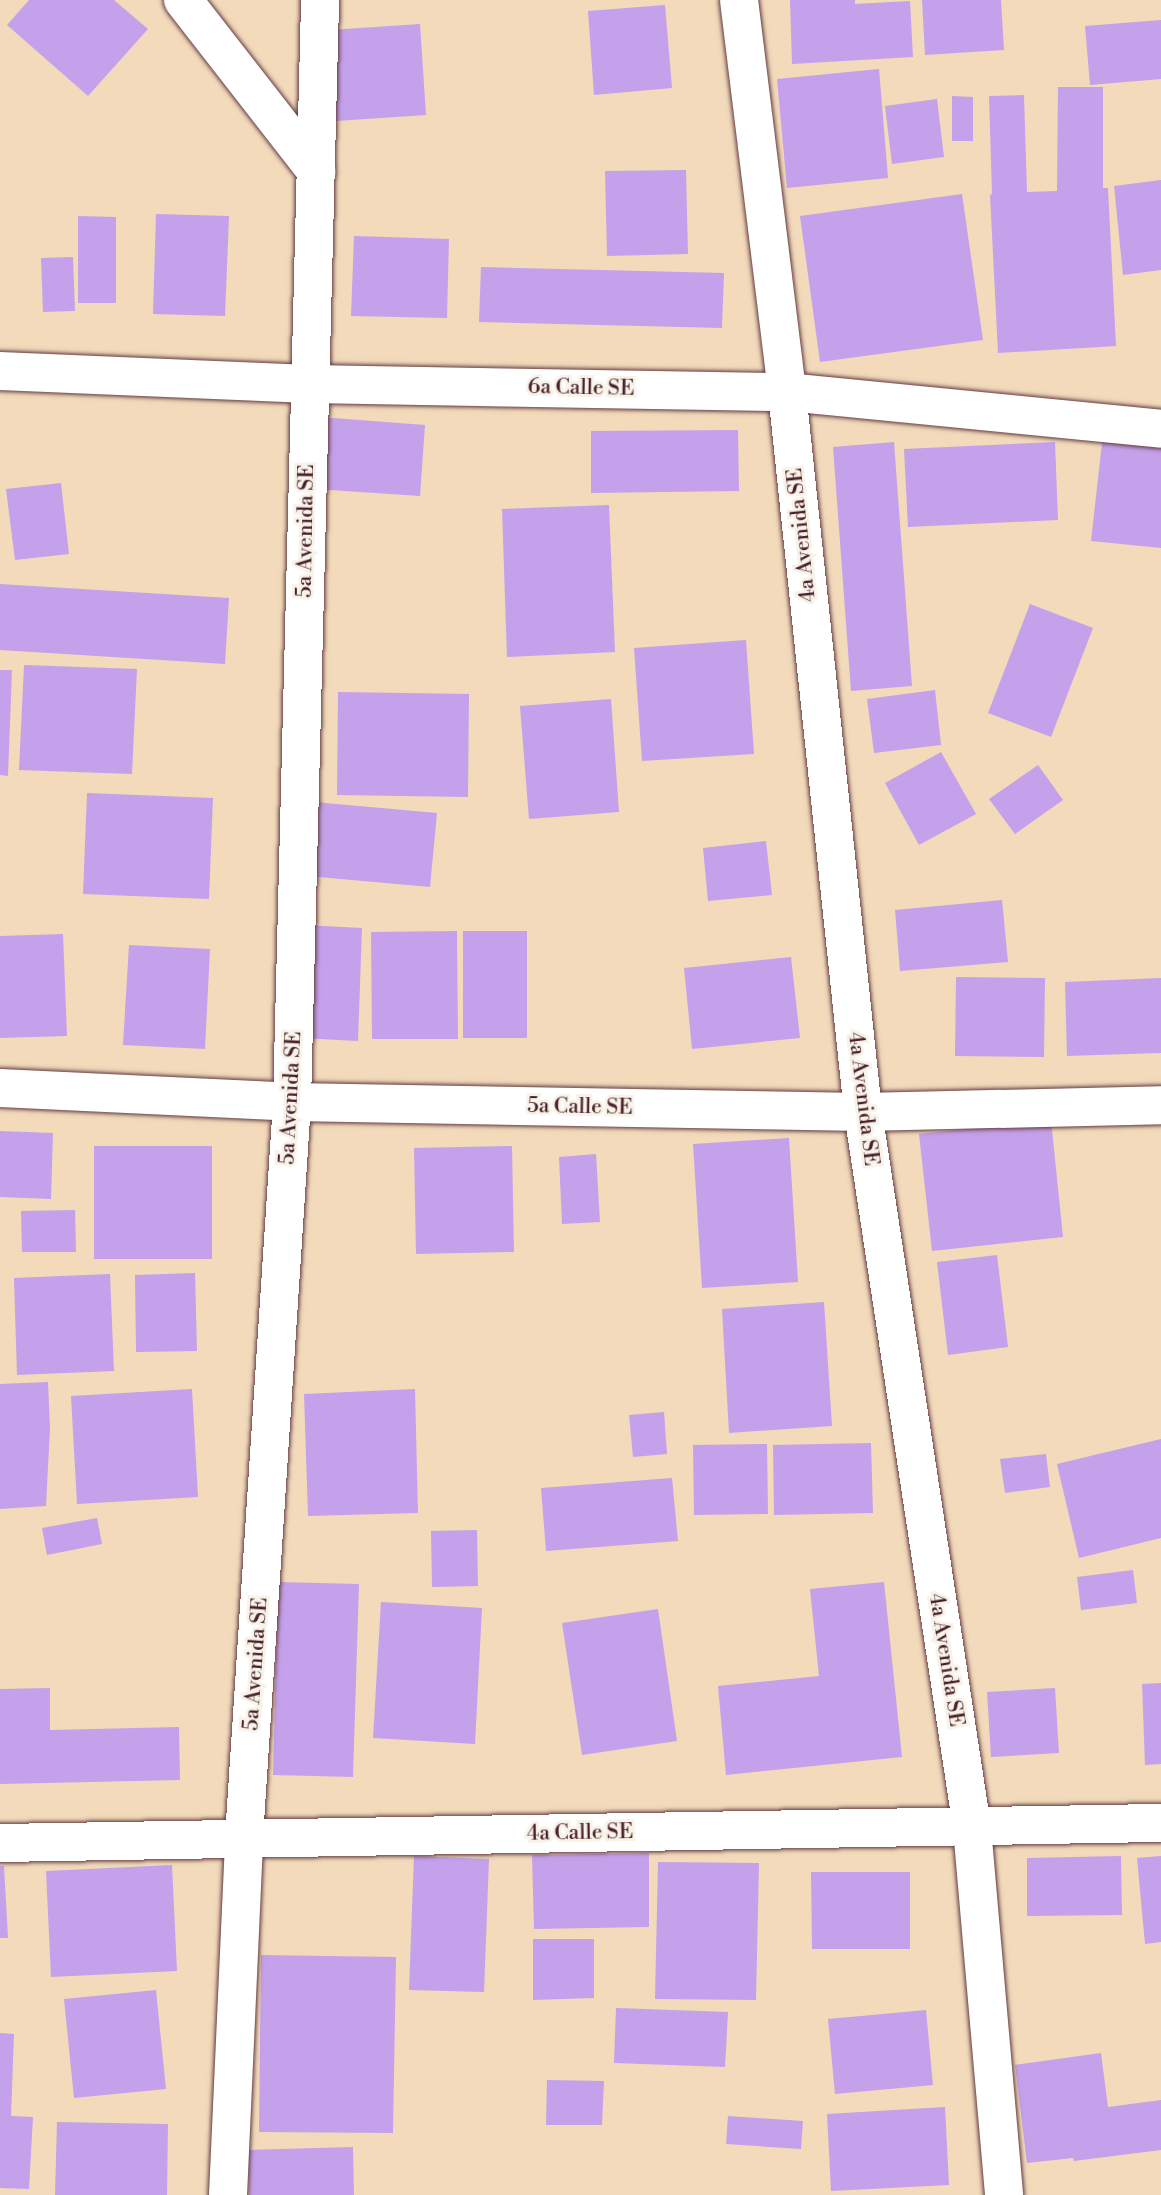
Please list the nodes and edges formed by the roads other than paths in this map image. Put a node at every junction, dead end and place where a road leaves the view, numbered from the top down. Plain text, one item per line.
1 (183, 0) edge
2 (320, 0) edge
3 (739, 0) edge
4 (316, 171) junction
5 (0, 371) edge
6 (310, 384) junction
7 (787, 392) junction
8 (1161, 429) edge
9 (0, 1088) edge
10 (292, 1102) junction
11 (1161, 1105) edge
12 (863, 1112) junction
13 (1161, 1823) edge
14 (972, 1828) junction
15 (244, 1837) junction
16 (0, 1843) edge
17 (228, 2195) edge
18 (1004, 2195) edge

1 - 4 street
2 - 4 street, 5a Avenida SE
3 - 7 street, 4a Avenida SE
4 - 6 street, 5a Avenida SE
5 - 6 street, 6a Calle SE
6 - 7 street, 6a Calle SE
6 - 10 street, 5a Avenida SE
7 - 8 street, 6a Calle SE
7 - 12 street, 4a Avenida SE
9 - 10 street, 5a Calle SE
10 - 12 street, 5a Calle SE
10 - 15 street, 5a Avenida SE
11 - 12 street, 5a Calle SE
12 - 14 street, 4a Avenida SE
13 - 14 street, 4a Calle SE
14 - 15 street, 4a Calle SE
14 - 18 street, 4a Avenida SE
15 - 16 street, 4a Calle SE
15 - 17 street, 5a Avenida SE

